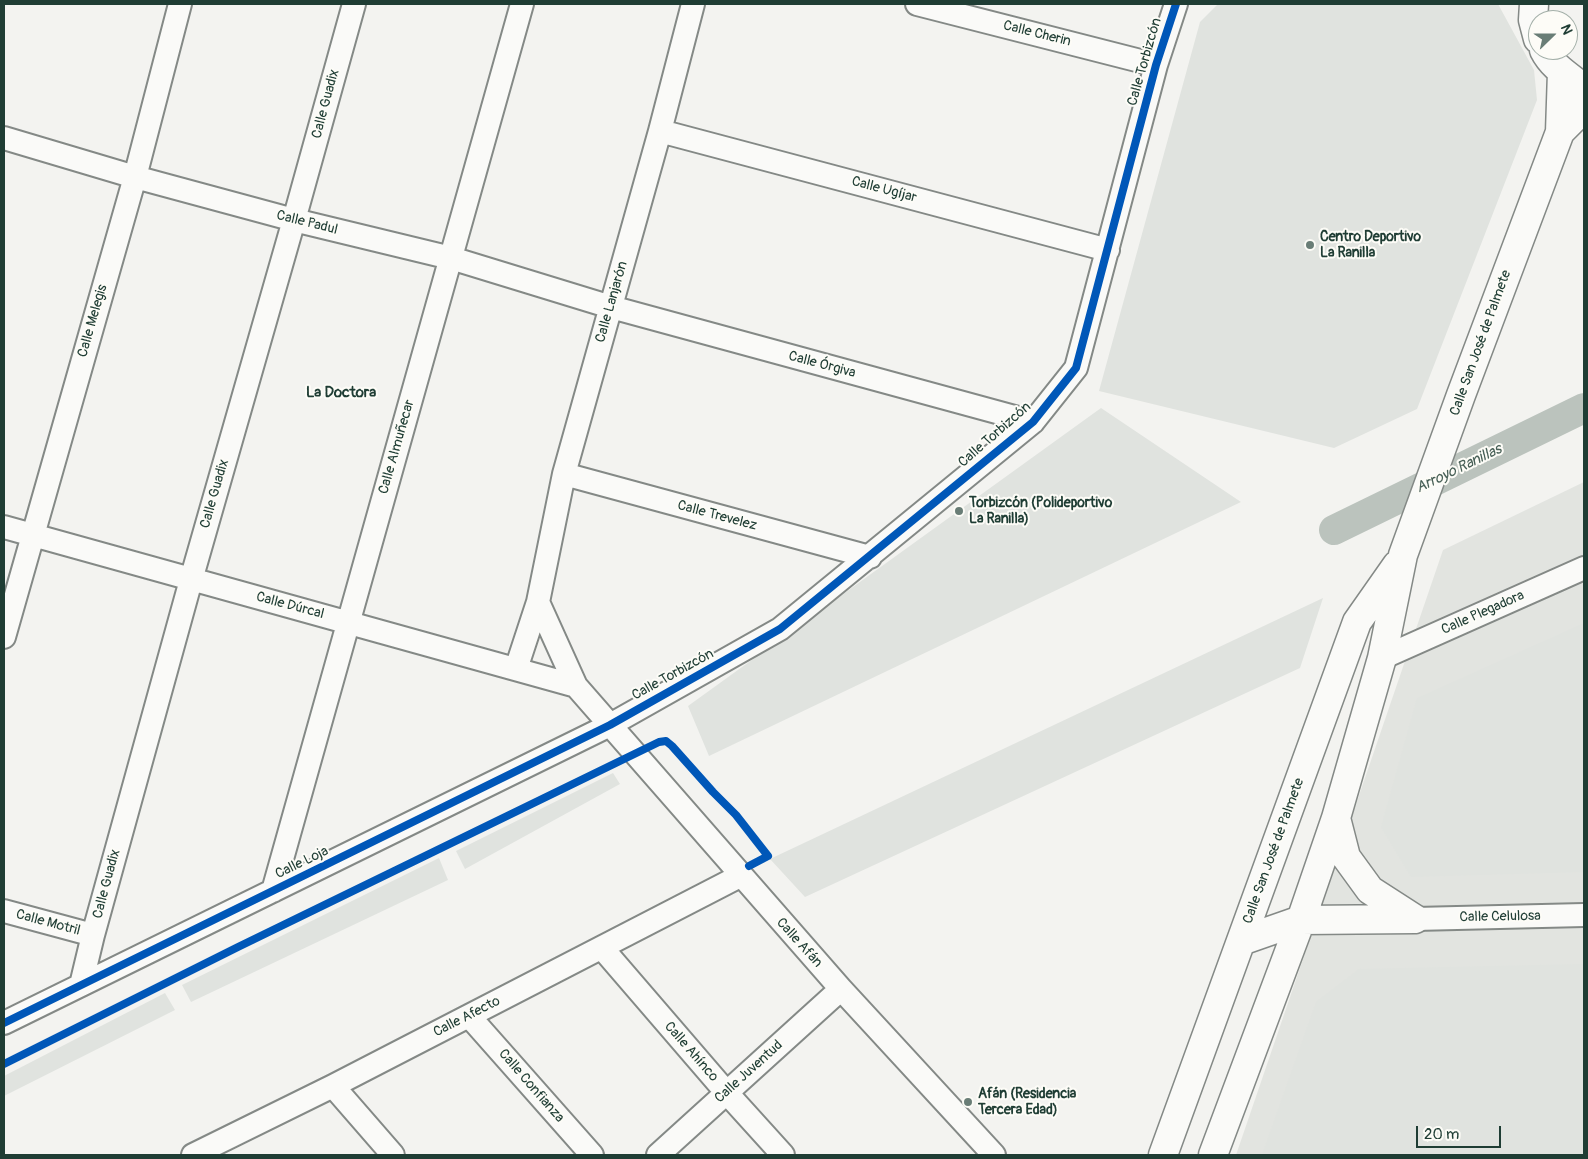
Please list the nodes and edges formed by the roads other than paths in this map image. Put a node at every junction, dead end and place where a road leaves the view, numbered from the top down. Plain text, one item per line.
1 (180, 4) edge
2 (354, 4) edge
3 (522, 4) edge
4 (693, 4) edge
5 (918, 4) edge
6 (1176, 4) edge
7 (1550, 60) edge
8 (1156, 65) junction
9 (1573, 79) edge
10 (1584, 108) edge
11 (660, 131) junction
12 (1560, 132) junction
13 (4, 138) edge
14 (135, 177) junction
15 (294, 220) junction
16 (1108, 250) junction
17 (451, 258) junction
18 (611, 307) junction
19 (1033, 422) junction
20 (564, 474) junction
21 (4, 527) edge
22 (32, 534) junction
23 (1404, 554) junction
24 (870, 557) junction
25 (1584, 568) edge
26 (191, 580) junction
27 (538, 602) junction
28 (348, 622) junction
29 (4, 637) edge
30 (1382, 658) junction
31 (516, 669) junction
32 (576, 686) junction
33 (610, 725) junction
34 (1336, 818) junction
35 (740, 876) junction
36 (273, 891) junction
37 (4, 911) edge
38 (1584, 915) edge
39 (1301, 920) junction
40 (1415, 920) junction
41 (93, 935) junction
42 (1241, 941) junction
43 (602, 948) junction
44 (81, 985) junction
45 (841, 989) junction
46 (469, 1016) junction
47 (4, 1023) edge
48 (333, 1086) junction
49 (726, 1092) junction
50 (195, 1155) edge
51 (393, 1155) edge
52 (592, 1155) edge
53 (658, 1155) edge
54 (783, 1155) edge
55 (994, 1155) edge
56 (1163, 1155) edge
57 (1213, 1155) edge

1 - 14 street, Calle Melegis
2 - 15 street, Calle Guadix
3 - 17 street, Calle Almuñecar
4 - 11 street, Calle Lanjarón
5 - 8 street, Calle Cherin
6 - 8 street, Calle Torbizcón
7 - 9 street
8 - 16 street, Calle Torbizcón
9 - 12 street, Calle San José de Palmete
10 - 12 street, Calle San José de Palmete
11 - 16 street, Calle Ugíjar
11 - 18 street, Calle Lanjarón
12 - 23 street, Calle San José de Palmete
13 - 14 street, Calle Padul
14 - 15 street, Calle Padul
14 - 22 street, Calle Melegis
15 - 17 street, Calle Padul
15 - 26 street, Calle Guadix
16 - 19 street, Calle Torbizcón
17 - 18 street, Calle Padul
17 - 28 street, Calle Almuñecar
18 - 19 street, Calle Órgiva
18 - 20 street, Calle Lanjarón
19 - 24 street, Calle Torbizcón
20 - 24 street, Calle Trevelez
20 - 27 street, Calle Lanjarón
21 - 22 street, Calle Dúrcal
22 - 26 street, Calle Dúrcal
22 - 29 street, Calle Melegis
23 - 30 street, Calle San José de Palmete
23 - 42 street, Calle San José de Palmete
24 - 33 street, Calle Torbizcón
25 - 30 street, Calle Plegadora
26 - 28 street, Calle Dúrcal
26 - 41 street, Calle Guadix
27 - 31 street, Calle Lanjarón
27 - 32 street
28 - 31 street, Calle Dúrcal
28 - 36 street, Calle Almuñecar
30 - 34 street, Calle San José de Palmete
31 - 32 street, Calle Dúrcal
32 - 33 street
33 - 35 street, Calle Afán
33 - 36 street, Calle Loja
34 - 39 street, Calle San José de Palmete
34 - 40 street
35 - 43 street, Calle Afecto
35 - 45 street, Calle Afán
36 - 44 street, Calle Loja
37 - 41 street, Calle Motril
38 - 40 street, Calle Celulosa
39 - 40 street
39 - 42 street
39 - 57 street, Calle San José de Palmete
41 - 44 street, Calle Guadix
42 - 56 street, Calle San José de Palmete
43 - 46 street, Calle Afecto
43 - 49 street, Calle Ahínco
44 - 47 street, Calle Loja
45 - 49 street, Calle Juventud
45 - 55 street, Calle Afán
46 - 48 street, Calle Afecto
46 - 52 street, Calle Confianza
48 - 50 street, Calle Afecto
48 - 51 street
49 - 53 street, Calle Juventud
49 - 54 street, Calle Ahínco

